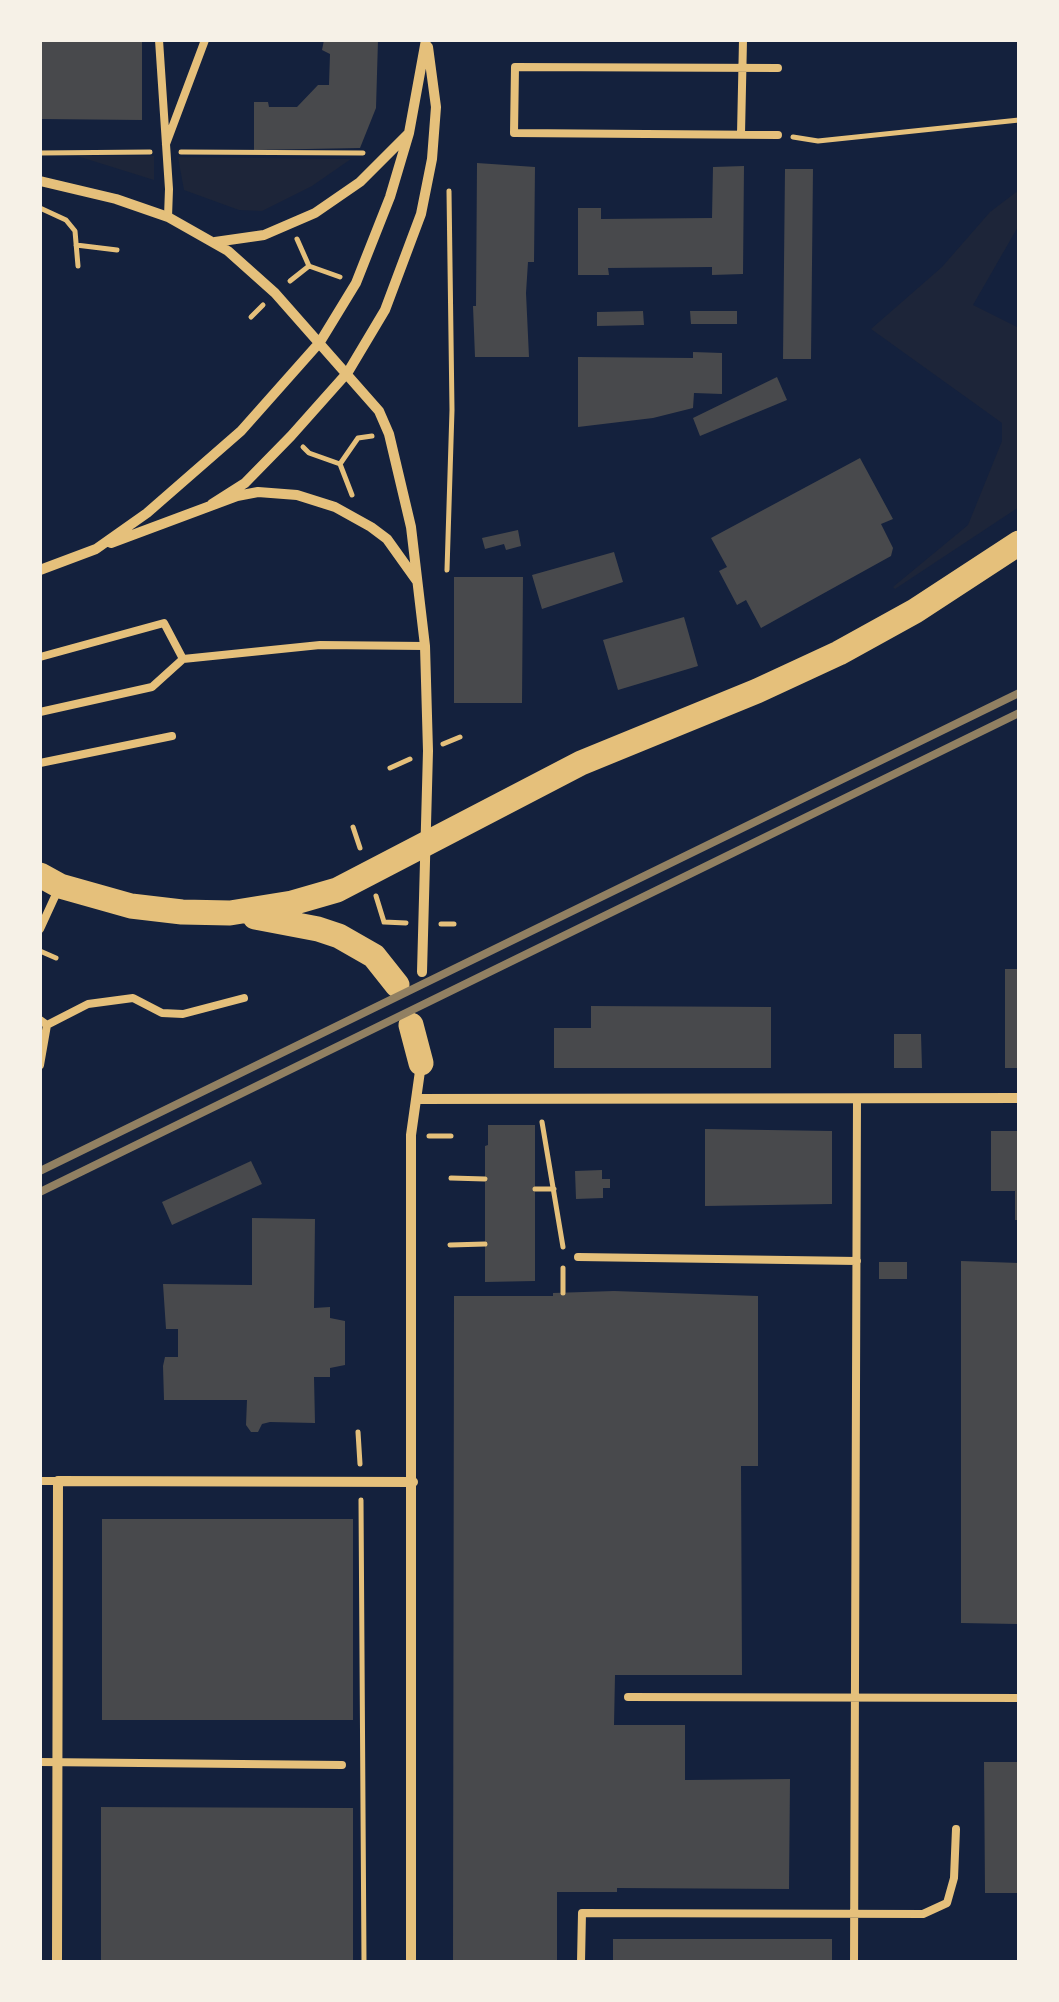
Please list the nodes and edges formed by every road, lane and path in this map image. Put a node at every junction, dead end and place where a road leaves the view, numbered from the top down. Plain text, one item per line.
1 (159, 40) edge
2 (205, 40) edge
3 (426, 40) edge
4 (743, 40) edge
5 (743, 68) junction
6 (778, 68) dead end
7 (1019, 120) edge
8 (409, 132) junction
9 (742, 134) junction
10 (778, 135) joint
11 (164, 150) junction
12 (40, 153) edge
13 (363, 153) dead end
14 (40, 181) edge
15 (449, 191) dead end
16 (40, 208) edge
17 (168, 218) junction
18 (296, 238) dead end
19 (214, 242) junction
20 (76, 245) junction
21 (117, 250) dead end
22 (78, 266) dead end
23 (309, 266) junction
24 (326, 272) dead end
25 (292, 279) dead end
26 (320, 342) junction
27 (348, 372) junction
28 (358, 438) dead end
29 (212, 504) junction
30 (350, 514) junction
31 (1019, 542) edge
32 (96, 549) junction
33 (40, 570) edge
34 (447, 570) dead end
35 (419, 584) junction
36 (425, 646) junction
37 (40, 657) edge
38 (183, 659) junction
39 (40, 712) edge
40 (172, 736) dead end
41 (40, 762) edge
42 (426, 843) junction
43 (50, 880) edge
44 (230, 913) junction
45 (40, 929) edge
46 (40, 950) edge
47 (56, 958) dead end
48 (422, 972) dead end
49 (398, 984) dead end
50 (244, 998) dead end
51 (43, 1023) edge
52 (416, 1023) dead end
53 (421, 1063) joint
54 (40, 1065) edge
55 (858, 1098) junction
56 (1019, 1098) edge
57 (416, 1099) junction
58 (542, 1122) dead end
59 (451, 1178) dead end
60 (485, 1178) dead end
61 (535, 1189) dead end
62 (554, 1189) junction
63 (485, 1244) dead end
64 (450, 1245) dead end
65 (578, 1257) dead end
66 (857, 1261) junction
67 (564, 1293) dead end
68 (40, 1481) edge
69 (58, 1481) junction
70 (413, 1482) junction
71 (362, 1516) dead end
72 (628, 1697) dead end
73 (855, 1697) junction
74 (1019, 1698) edge
75 (40, 1762) edge
76 (58, 1762) junction
77 (342, 1765) dead end
78 (956, 1829) dead end
79 (854, 1914) junction
80 (58, 1962) edge
81 (364, 1962) edge
82 (412, 1962) edge
83 (582, 1962) edge
84 (854, 1962) edge

1 - 11 lane
2 - 11 lane
3 - 8 street
3 - 27 street
4 - 5 lane
5 - 6 lane
5 - 9 lane
5 - 9 lane
7 - 10 path
8 - 19 street
8 - 26 street
9 - 10 lane
11 - 12 path
11 - 13 path
11 - 17 lane
14 - 17 street
15 - 34 path
16 - 20 path
17 - 19 street
18 - 23 path
19 - 26 street
20 - 21 path
20 - 22 path
23 - 24 path
23 - 25 path
26 - 27 street
26 - 32 street
27 - 29 street
27 - 35 street
28 - 30 path
29 - 30 street
29 - 32 street
30 - 35 street
31 - 42 main road
32 - 33 street
35 - 36 street
36 - 38 lane
36 - 42 street
37 - 38 lane
38 - 39 lane
40 - 41 lane
42 - 44 main road
42 - 48 street
43 - 44 main road
43 - 45 lane
44 - 49 main road
46 - 47 path
50 - 51 lane
51 - 54 lane
52 - 53 main road
53 - 57 street
55 - 56 street
55 - 57 street
55 - 66 lane
57 - 70 street
58 - 62 path
59 - 60 path
61 - 62 path
62 - 67 path
63 - 64 path
65 - 66 lane
66 - 73 lane
68 - 69 lane
69 - 70 street
69 - 76 street
70 - 82 street
71 - 81 path
72 - 73 lane
73 - 74 lane
73 - 79 lane
75 - 76 lane
76 - 77 lane
76 - 80 street
78 - 79 lane
79 - 83 lane
79 - 84 lane

